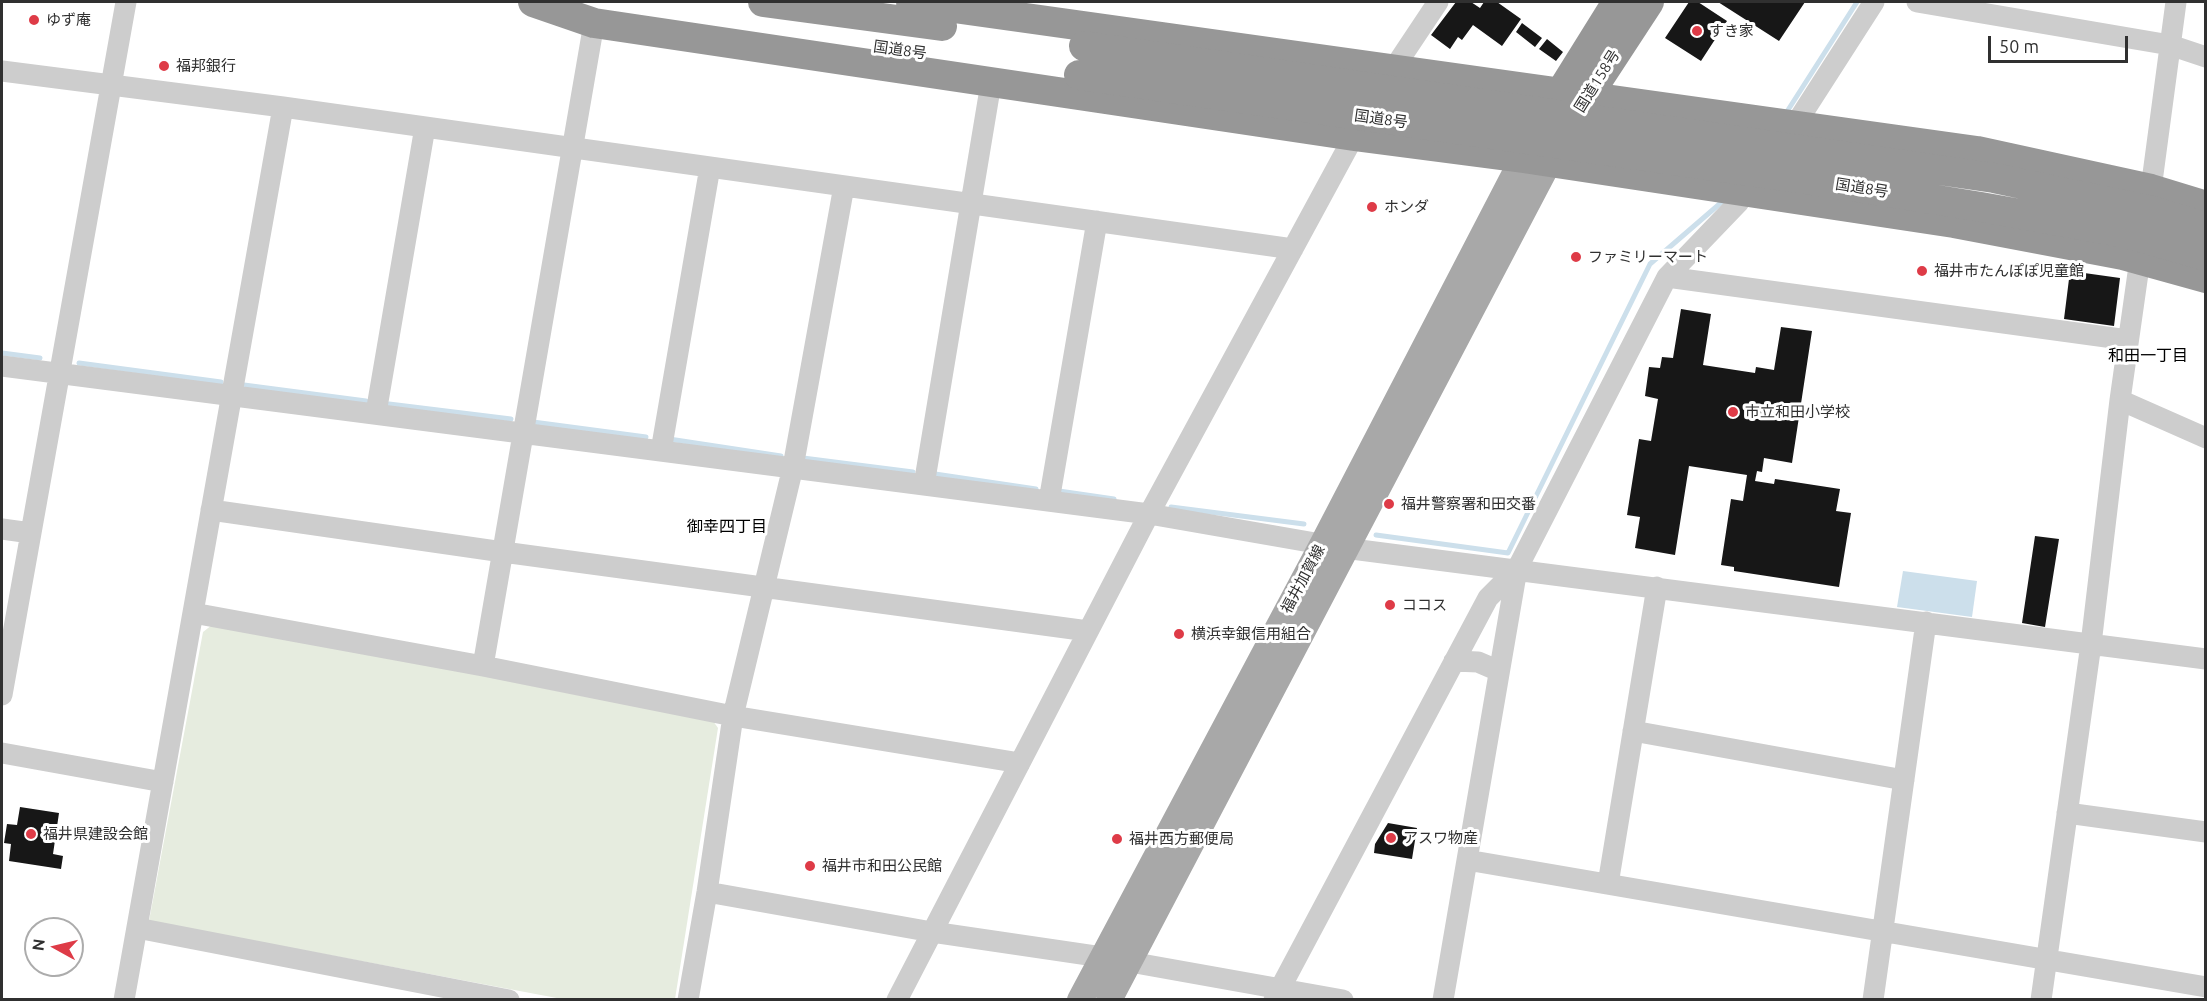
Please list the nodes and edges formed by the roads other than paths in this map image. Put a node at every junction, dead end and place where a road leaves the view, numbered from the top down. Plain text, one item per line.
1 (126, 2) edge
2 (533, 2) edge
3 (552, 2) edge
4 (763, 2) edge
5 (911, 2) edge
6 (1438, 2) edge
7 (1617, 2) edge
8 (1649, 2) edge
9 (1874, 2) edge
10 (1917, 2) edge
11 (2176, 2) edge
12 (594, 23) junction
13 (2170, 45) junction
14 (2205, 57) edge
15 (1393, 69) junction
16 (2, 71) edge
17 (991, 83) junction
18 (111, 84) junction
19 (1573, 94) junction
20 (283, 106) junction
21 (1796, 125) junction
22 (425, 127) junction
23 (1354, 136) junction
24 (572, 148) junction
25 (1536, 160) junction
26 (710, 167) junction
27 (844, 186) junction
28 (2151, 189) junction
29 (1742, 192) junction
30 (971, 203) junction
31 (2205, 206) edge
32 (1097, 221) junction
33 (2205, 226) edge
34 (1293, 249) junction
35 (2205, 256) edge
36 (2140, 259) junction
37 (1667, 278) junction
38 (2205, 278) edge
39 (2128, 340) junction
40 (2, 366) edge
41 (59, 371) junction
42 (232, 394) junction
43 (2120, 400) junction
44 (376, 413) junction
45 (522, 433) junction
46 (2205, 438) edge
47 (661, 451) junction
48 (793, 467) junction
49 (924, 485) junction
50 (1050, 501) junction
51 (211, 510) junction
52 (1149, 514) junction
53 (2, 529) edge
54 (31, 533) junction
55 (1333, 546) junction
56 (503, 552) junction
57 (1516, 569) junction
58 (764, 586) junction
59 (1657, 587) junction
60 (193, 613) junction
61 (1926, 622) junction
62 (1088, 631) junction
63 (2091, 644) junction
64 (5, 653) edge
65 (2205, 659) edge
66 (1454, 661) junction
67 (483, 666) junction
68 (1499, 671) junction
69 (2, 695) edge
70 (733, 716) junction
71 (1634, 731) junction
72 (2, 753) edge
73 (1020, 763) junction
74 (1904, 780) junction
75 (163, 782) junction
76 (2067, 813) junction
77 (2205, 832) edge
78 (1467, 860) junction
79 (1608, 884) junction
80 (707, 892) junction
81 (137, 928) junction
82 (1883, 931) junction
83 (932, 932) junction
84 (1102, 957) junction
85 (2046, 960) junction
86 (1129, 962) junction
87 (2205, 987) edge
88 (1277, 994) edge
89 (480, 997) edge
90 (124, 999) edge
91 (509, 999) edge
92 (688, 999) edge
93 (897, 999) edge
94 (1080, 999) edge
95 (1109, 999) edge
96 (1343, 999) edge
97 (1443, 999) edge
98 (1873, 999) edge
99 (2041, 999) edge

1 - 18 street
2 - 12 highway
3 - 35 highway, 国道8号, bridge
4 - 33 highway, 国道8号, bridge
5 - 15 highway
6 - 15 street
7 - 19 highway, 国道158号
8 - 19 highway, 国道158号
9 - 21 street
10 - 13 street
11 - 13 street
12 - 17 highway
12 - 24 street
13 - 14 street
13 - 28 street
15 - 19 highway
15 - 23 street
16 - 18 street
17 - 23 highway
17 - 30 street
18 - 20 street
18 - 41 street
19 - 21 highway
19 - 25 highway, 国道158号
20 - 22 street
20 - 42 street
21 - 28 highway
22 - 24 street
22 - 44 street
23 - 25 highway
23 - 34 street
24 - 26 street
24 - 45 street
25 - 29 highway
25 - 55 main road, 福井加賀線
26 - 27 street
26 - 47 street
27 - 30 street
27 - 48 street
28 - 31 highway
29 - 36 highway
29 - 37 street
30 - 32 street
30 - 49 street
32 - 34 street
32 - 50 street
34 - 52 street
36 - 38 highway
36 - 39 street
37 - 39 street
37 - 57 street
39 - 43 street
40 - 41 street
41 - 42 street
41 - 54 street
42 - 44 street
42 - 51 street
43 - 46 street
43 - 63 street
44 - 45 street
45 - 47 street
45 - 56 street
47 - 48 street
48 - 49 street
48 - 58 street
49 - 50 street
50 - 52 street
51 - 56 street
51 - 60 street
52 - 55 street
52 - 62 street
53 - 54 street
54 - 64 street
55 - 57 street
55 - 84 main road, 福井加賀線
55 - 86 main road, 福井加賀線
56 - 58 street
56 - 67 street
57 - 59 street
57 - 66 street
57 - 68 street
58 - 62 street
58 - 70 street
59 - 61 street
59 - 71 street
60 - 67 street
60 - 75 street
61 - 63 street
61 - 74 street
62 - 73 street
63 - 65 street
63 - 76 street
64 - 69 street
66 - 68 street
66 - 88 street
67 - 70 street
68 - 78 street
70 - 73 street
70 - 80 street
71 - 74 street
71 - 79 street
72 - 75 street
73 - 83 street
74 - 82 street
75 - 81 street
76 - 77 street
76 - 85 street
78 - 79 street
78 - 97 street
79 - 82 street
80 - 83 street
80 - 92 street
81 - 89 street
81 - 90 street
82 - 85 street
82 - 98 street
83 - 84 street
83 - 93 street
84 - 86 street
84 - 94 main road, 福井加賀線
85 - 87 street
85 - 99 street
86 - 88 street
86 - 95 main road, 福井加賀線
88 - 96 street
89 - 91 street

